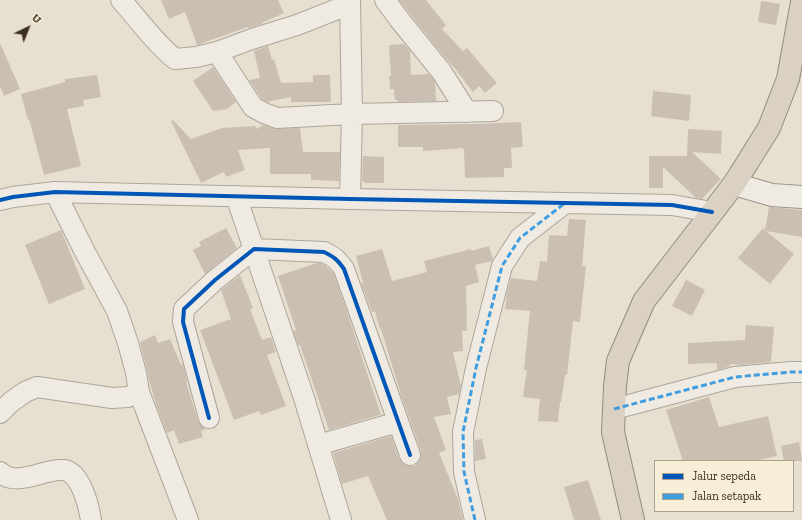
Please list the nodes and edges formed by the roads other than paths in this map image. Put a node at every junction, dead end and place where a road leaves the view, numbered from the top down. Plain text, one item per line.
1 (121, 0) edge
2 (385, 0) edge
3 (350, 2) edge
4 (802, 4) edge
5 (217, 52) junction
6 (493, 111) dead end
7 (467, 112) junction
8 (352, 114) junction
9 (734, 184) junction
10 (55, 192) junction
11 (236, 196) junction
12 (802, 197) edge
13 (350, 199) junction
14 (0, 200) edge
15 (565, 203) junction
16 (712, 212) junction
17 (254, 249) junction
18 (802, 372) edge
19 (139, 392) junction
20 (614, 409) junction
21 (0, 413) edge
22 (208, 418) dead end
23 (398, 422) junction
24 (318, 445) junction
25 (410, 455) dead end
26 (0, 472) edge
27 (91, 520) edge
28 (188, 520) edge
29 (340, 520) edge
30 (475, 520) edge
31 (633, 520) edge

1 - 5 street
2 - 7 street
3 - 5 street
3 - 8 street
4 - 9 highway
5 - 8 street
6 - 7 street
7 - 8 street
8 - 13 street
9 - 12 main road
9 - 16 highway
10 - 11 street
10 - 14 street
10 - 19 street
11 - 13 street
11 - 17 street
13 - 15 street
15 - 16 street
15 - 30 street
16 - 20 highway
17 - 22 street
17 - 23 street
17 - 24 street
18 - 20 street
19 - 21 street
19 - 28 street
20 - 31 highway
23 - 24 street
23 - 25 street
24 - 29 street
26 - 27 street

